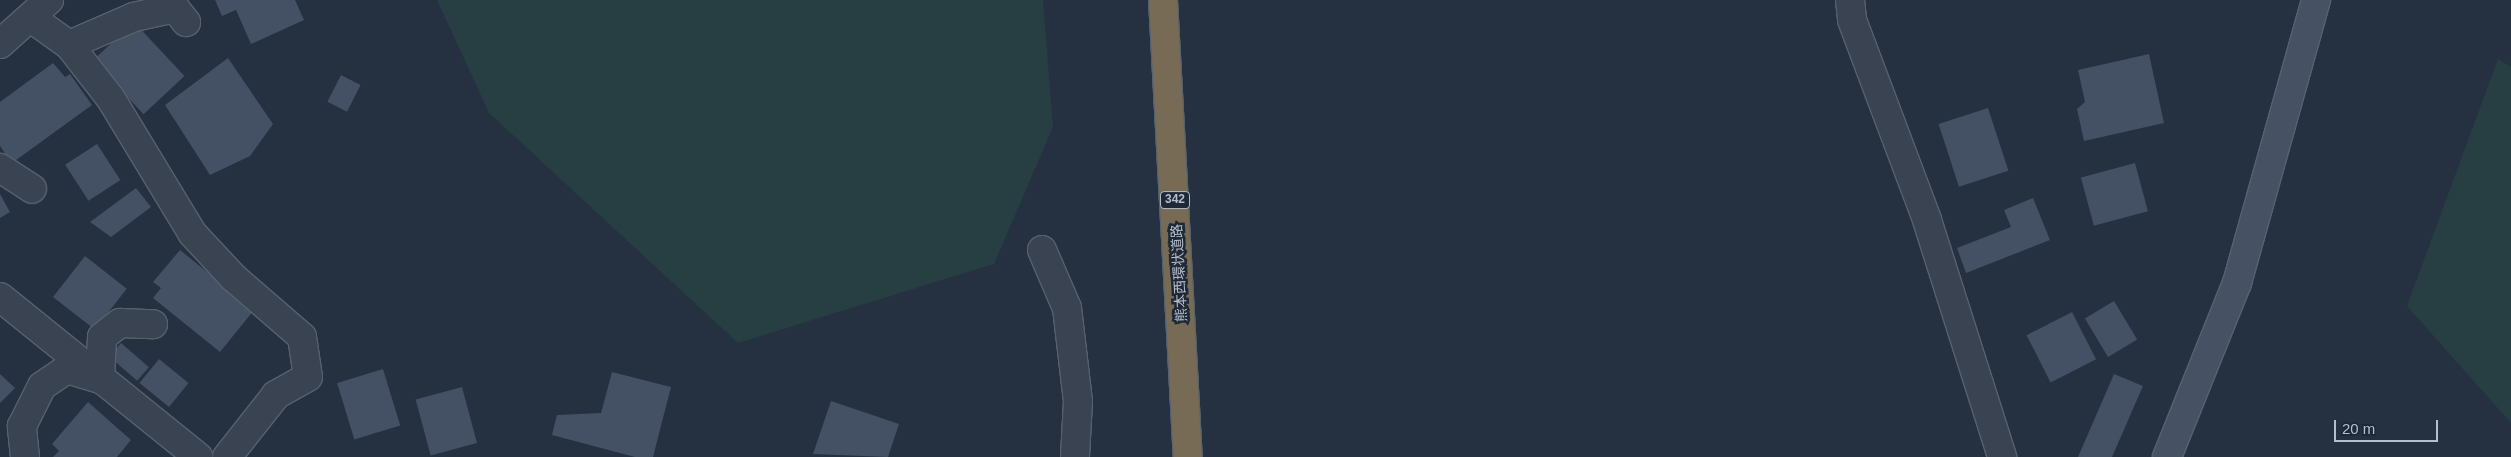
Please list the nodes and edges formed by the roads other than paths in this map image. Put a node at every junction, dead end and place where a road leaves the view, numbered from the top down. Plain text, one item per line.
1 (1163, 0) edge
2 (1850, 0) edge
3 (2316, 0) edge
4 (40, 9) edge
5 (186, 22) dead end
6 (0, 44) edge
7 (69, 45) junction
8 (0, 168) edge
9 (32, 190) dead end
10 (1042, 250) dead end
11 (0, 297) edge
12 (153, 324) dead end
13 (100, 379) junction
14 (26, 457) edge
15 (198, 457) edge
16 (227, 457) edge
17 (1075, 457) edge
18 (1188, 457) edge
19 (2002, 457) edge
20 (2167, 457) edge

1 - 18 highway, 熊本西環状道路 / 342
2 - 19 street
3 - 20 street
4 - 6 street
4 - 7 street
5 - 7 street
7 - 16 street
8 - 9 street
10 - 17 street
11 - 13 street
12 - 13 street
13 - 14 street
13 - 15 street

